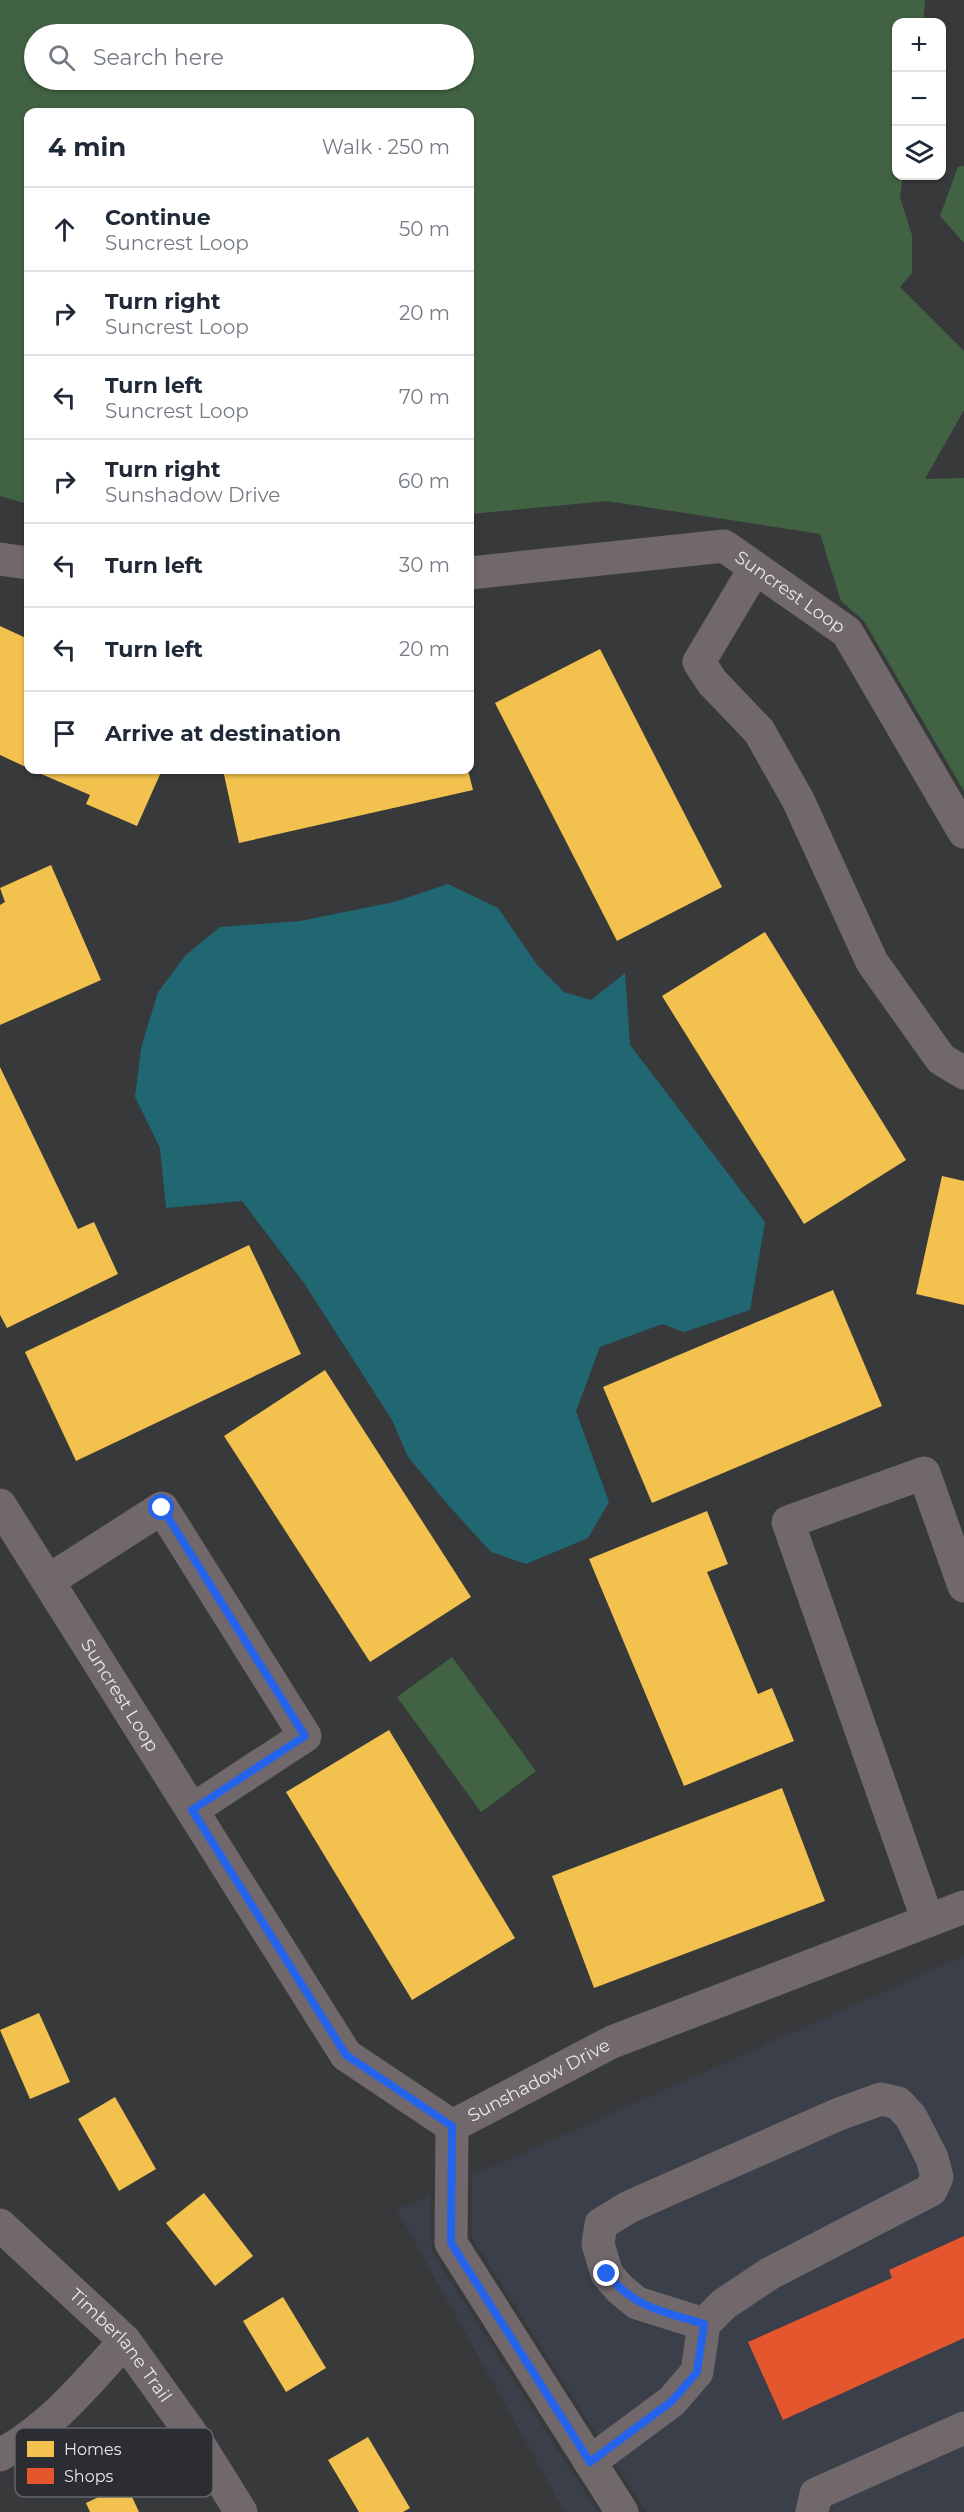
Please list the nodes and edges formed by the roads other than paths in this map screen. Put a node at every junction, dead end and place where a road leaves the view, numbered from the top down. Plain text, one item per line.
1 (0, 559) edge
2 (24, 562) edge
3 (755, 568) junction
4 (474, 573) edge
5 (964, 832) edge
6 (964, 1073) edge
7 (0, 1504) edge
8 (48, 1581) junction
9 (964, 1586) edge
10 (192, 1810) junction
11 (964, 1907) edge
12 (928, 1921) junction
13 (452, 2126) junction
14 (0, 2225) edge
15 (704, 2324) junction
16 (125, 2341) junction
17 (41, 2428) edge
18 (187, 2428) edge
19 (964, 2428) edge
20 (15, 2447) edge
21 (0, 2455) edge
22 (590, 2462) junction
23 (213, 2467) edge
24 (241, 2512) edge
25 (622, 2512) edge
26 (812, 2512) edge

1 - 2 street
3 - 4 street, Suncrest Loop
3 - 5 street, Suncrest Loop
3 - 6 street
7 - 8 street, Suncrest Loop
8 - 10 street, Suncrest Loop
8 - 10 street
9 - 12 street
10 - 13 street, Suncrest Loop
11 - 12 street, Sunshadow Drive
12 - 13 street, Sunshadow Drive
13 - 22 street, Sunshadow Drive
14 - 16 street, Timberlane Trail
15 - 15 street
15 - 22 street
16 - 17 street
16 - 18 street, Timberlane Trail
19 - 26 street
20 - 21 street
22 - 25 street, Sunshadow Drive
23 - 24 street, Timberlane Trail

